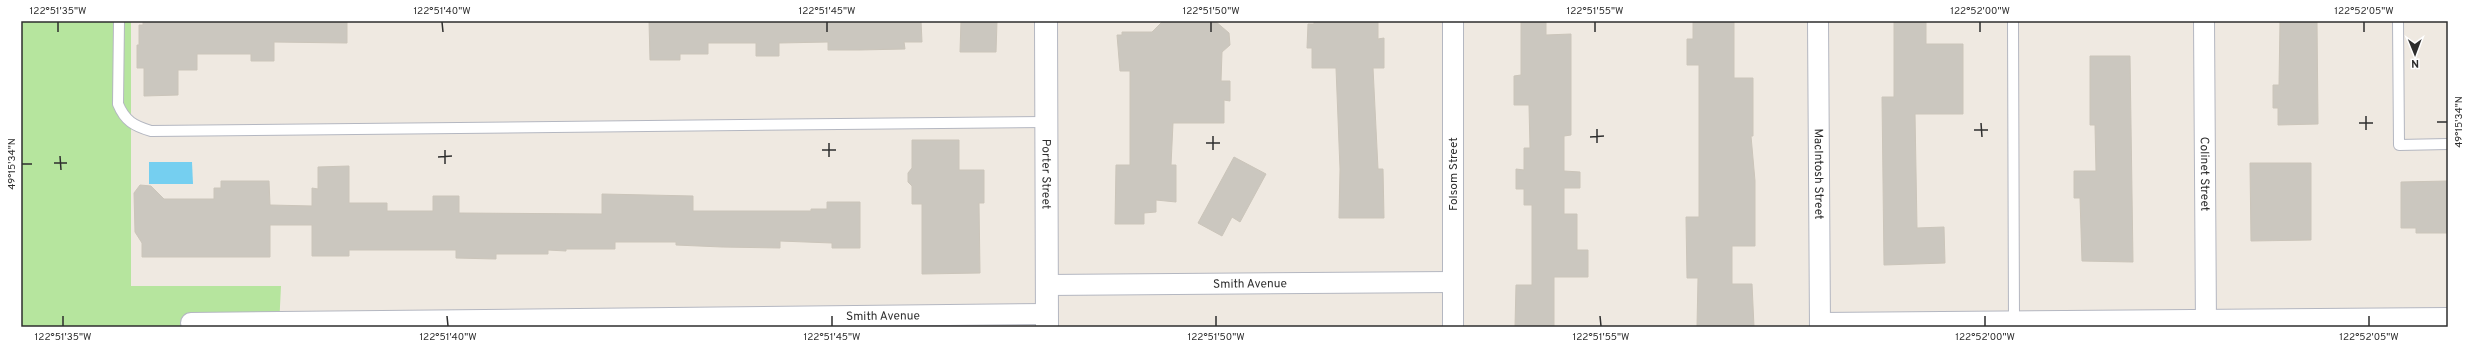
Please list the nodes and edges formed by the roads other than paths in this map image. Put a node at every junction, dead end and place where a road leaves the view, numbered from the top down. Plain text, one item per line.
1 (119, 21) edge
2 (1046, 21) edge
3 (1453, 21) edge
4 (1818, 21) edge
5 (2013, 21) edge
6 (2204, 21) edge
7 (2398, 21) edge
8 (1046, 122) junction
9 (2448, 144) edge
10 (1453, 282) junction
11 (1047, 285) junction
12 (2448, 318) edge
13 (1047, 321) edge
14 (191, 323) dead end
15 (2206, 323) edge
16 (2014, 324) edge
17 (1820, 325) edge
18 (1453, 327) edge

1 - 8 lane
2 - 8 street, Porter Street
3 - 10 street, Folsom Street
4 - 17 street, MacIntosh Street
5 - 16 lane
6 - 15 street, Colinet Street
7 - 9 lane
8 - 11 street, Porter Street
10 - 11 street, Smith Avenue
10 - 18 street, Folsom Street
11 - 13 street, Porter Street
12 - 15 street
13 - 14 street, Smith Avenue
15 - 16 street
16 - 17 street

